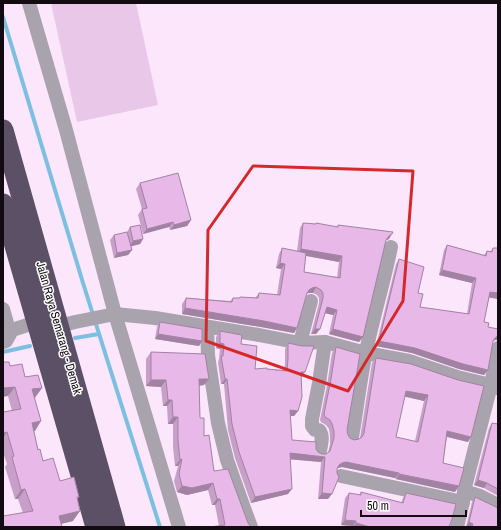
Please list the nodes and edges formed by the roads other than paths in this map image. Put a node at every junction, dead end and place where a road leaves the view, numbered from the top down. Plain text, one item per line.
1 (29, 3) edge
2 (3, 130) edge
3 (3, 204) edge
4 (391, 247) dead end
5 (311, 301) dead end
6 (3, 309) edge
7 (111, 314) junction
8 (67, 324) junction
9 (207, 327) junction
10 (17, 330) edge
11 (324, 342) junction
12 (300, 343) junction
13 (498, 348) edge
14 (366, 353) junction
15 (494, 387) edge
16 (352, 437) edge
17 (320, 451) edge
18 (341, 476) dead end
19 (464, 496) junction
20 (498, 506) edge
21 (96, 527) edge
22 (115, 527) edge
23 (179, 527) edge
24 (252, 527) edge
25 (457, 527) edge

1 - 7 street
2 - 8 highway, Jalan Raya Semarang - Demak
3 - 10 highway, Jalan Raya Semarang - Demak
4 - 14 street
5 - 12 street
6 - 10 street
7 - 8 street
7 - 9 street
7 - 23 street
8 - 22 highway, Jalan Raya Semarang - Demak
9 - 12 street
9 - 24 street
10 - 21 highway, Jalan Raya Semarang - Demak
11 - 12 street
11 - 14 street
11 - 17 street
13 - 15 street
14 - 15 street
14 - 16 street
15 - 19 street
18 - 19 street
19 - 20 street
19 - 25 street

